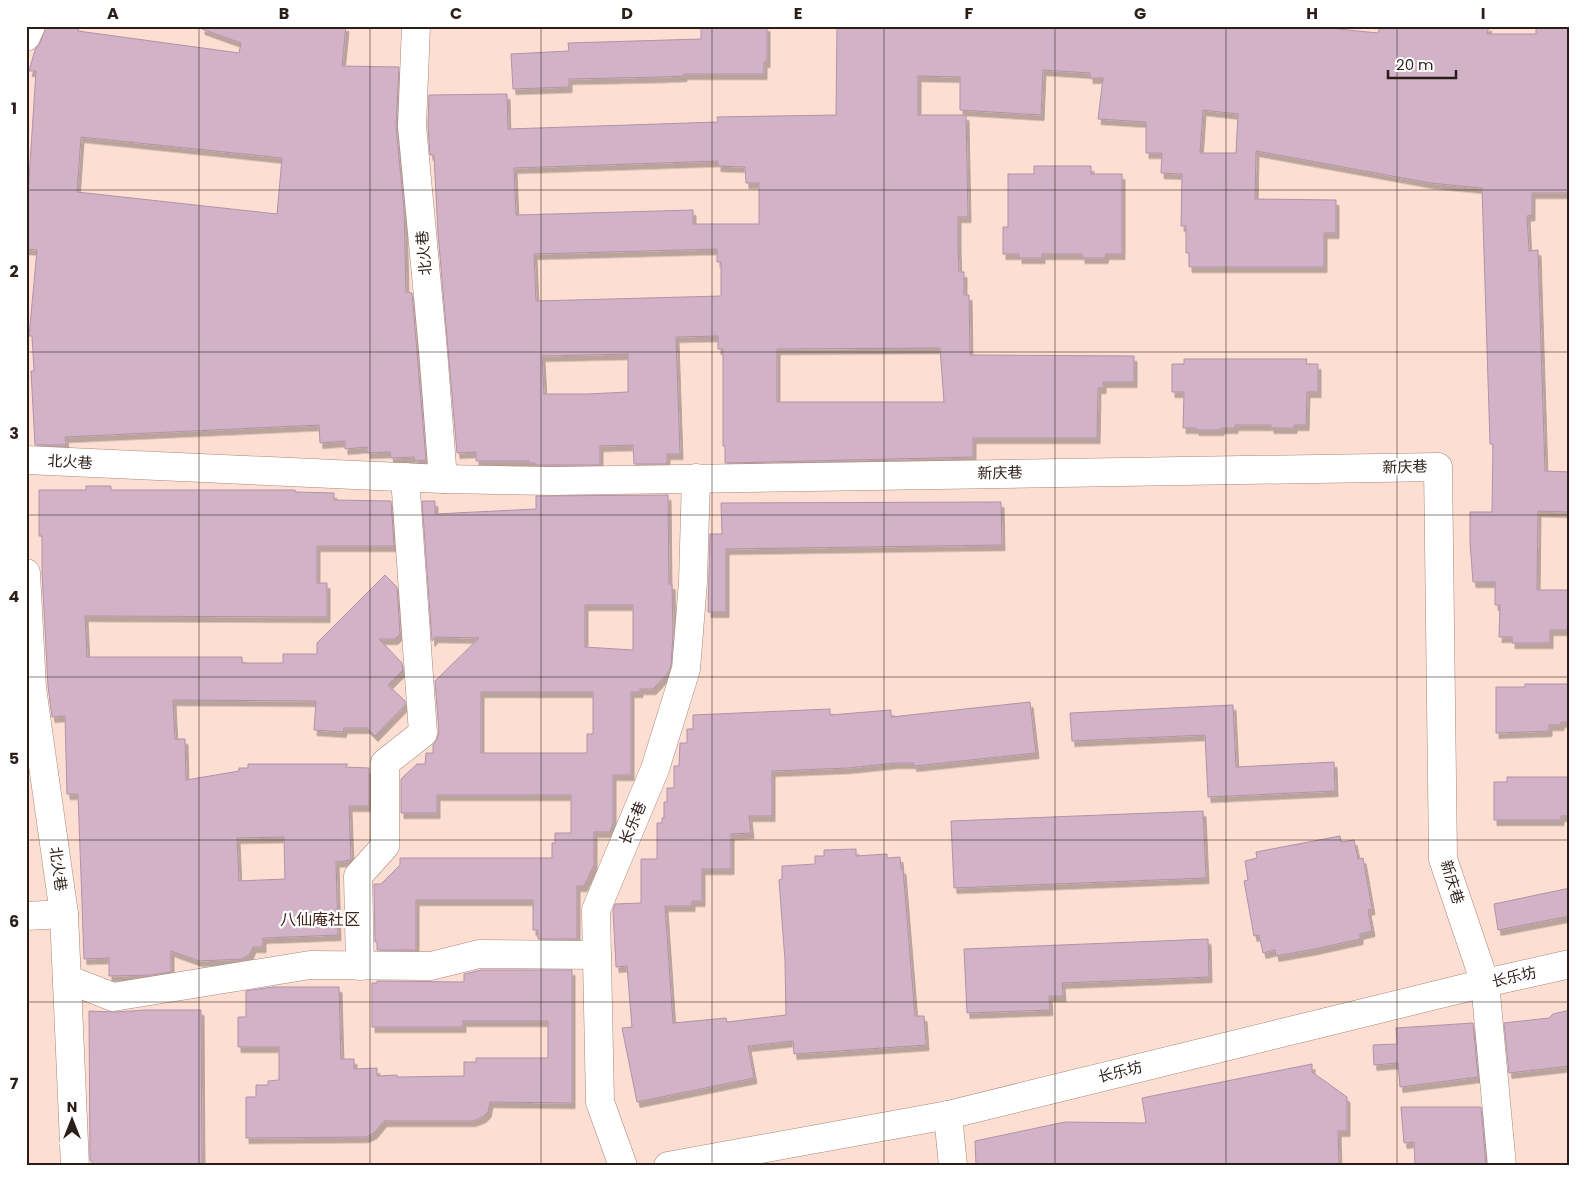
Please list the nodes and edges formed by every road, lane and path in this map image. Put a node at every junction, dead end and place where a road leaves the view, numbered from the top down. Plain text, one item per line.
1 (31, 26) edge
2 (416, 26) edge
3 (26, 37) edge
4 (26, 460) edge
5 (405, 477) junction
6 (696, 478) junction
7 (443, 479) junction
8 (26, 573) edge
9 (64, 914) junction
10 (26, 916) edge
11 (597, 954) junction
12 (1570, 964) edge
13 (360, 966) junction
14 (67, 979) junction
15 (1485, 983) junction
16 (948, 1115) junction
17 (75, 1166) edge
18 (623, 1166) edge
19 (668, 1166) edge
20 (953, 1166) edge
21 (1502, 1166) edge

1 - 3 street
2 - 7 street, 北火巷
4 - 5 street, 北火巷
5 - 7 street, 北火巷
5 - 13 street
6 - 7 street, 北火巷
6 - 11 street, 长乐巷
6 - 15 street, 新庆巷
8 - 9 street, 北火巷
9 - 10 street
9 - 14 street, 北火巷
11 - 13 street
11 - 18 street, 长乐巷
12 - 15 street, 长乐坊
13 - 14 street
14 - 17 street, 北火巷
15 - 16 street, 长乐坊
15 - 21 street, 新庆巷
16 - 19 street, 长乐坊
16 - 20 street

